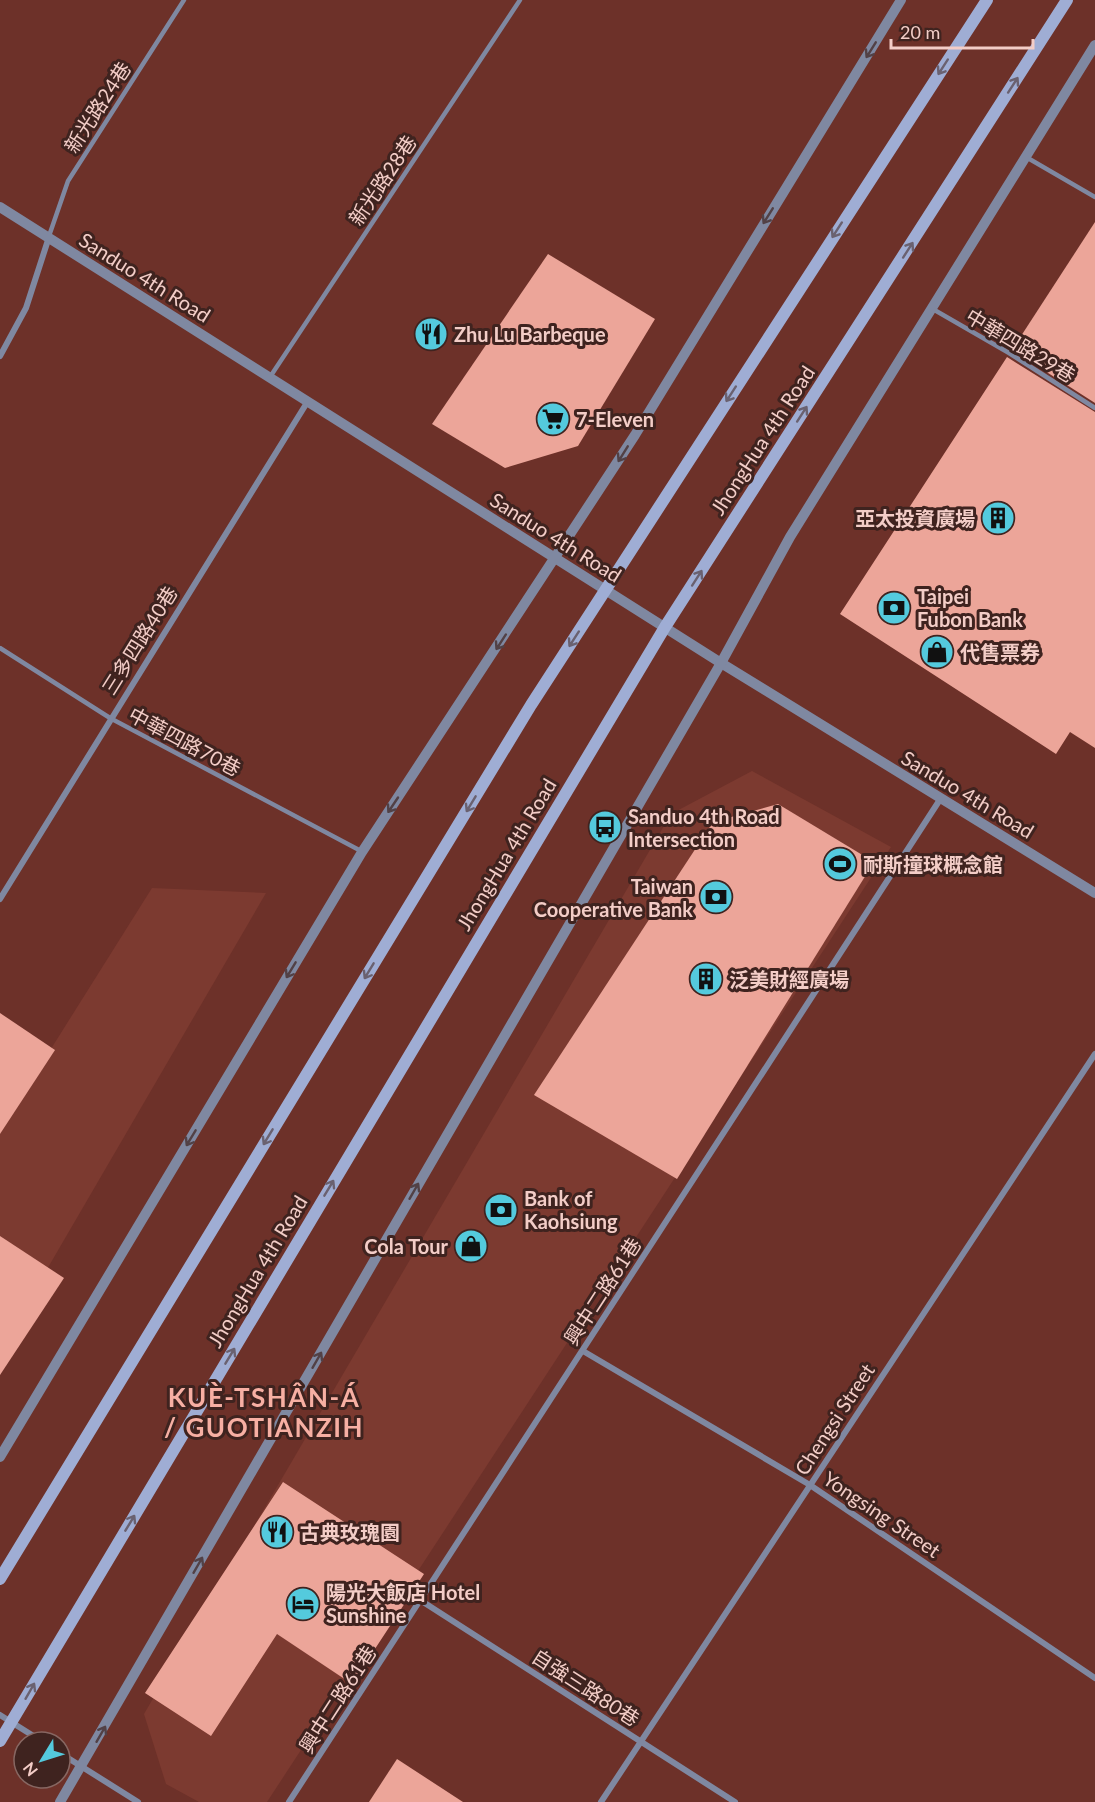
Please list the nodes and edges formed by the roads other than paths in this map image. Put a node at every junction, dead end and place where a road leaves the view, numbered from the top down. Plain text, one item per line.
1 (184, 0) edge
2 (520, 0) edge
3 (901, 0) edge
4 (987, 0) edge
5 (1067, 0) edge
6 (1095, 45) edge
7 (1024, 156) junction
8 (1095, 197) edge
9 (0, 207) edge
10 (49, 237) junction
11 (930, 308) junction
12 (0, 356) edge
13 (270, 377) junction
14 (308, 400) junction
15 (1095, 408) edge
16 (556, 558) junction
17 (606, 590) junction
18 (665, 627) junction
19 (0, 648) edge
20 (721, 663) junction
21 (110, 718) junction
22 (941, 798) junction
23 (362, 852) junction
24 (1095, 893) edge
25 (0, 898) edge
26 (1095, 1054) edge
27 (583, 1351) junction
28 (0, 1457) edge
29 (810, 1485) junction
30 (0, 1579) edge
31 (420, 1600) junction
32 (1095, 1678) edge
33 (0, 1714) edge
34 (12, 1722) junction
35 (24, 1730) edge
36 (0, 1741) edge
37 (641, 1742) junction
38 (72, 1761) edge
39 (82, 1767) junction
40 (60, 1802) edge
41 (138, 1802) edge
42 (289, 1802) edge
43 (601, 1802) edge
44 (735, 1802) edge

1 - 10 lane, 新光路24巷
2 - 13 lane, 新光路28巷
3 -> 16 street
4 -> 17 main road
18 -> 5 main road, JhongHua 4th Road
6 - 7 street
7 - 8 lane
7 - 11 street
9 - 10 street, Sanduo 4th Road
10 - 12 street
10 - 13 street, Sanduo 4th Road
11 - 15 lane, 中華四路29巷
11 - 20 street
13 - 14 street, Sanduo 4th Road
14 - 16 street, Sanduo 4th Road
14 - 21 street, 三多四路40巷
16 - 17 street, Sanduo 4th Road
16 -> 23 street
17 - 18 street, Sanduo 4th Road
17 -> 30 main road
18 - 20 street, Sanduo 4th Road
34 -> 18 main road, JhongHua 4th Road
19 - 21 lane, 中華四路70巷
20 - 22 street, Sanduo 4th Road
39 -> 20 street
21 - 23 lane, 中華四路70巷
21 - 25 street, 三多四路40巷
22 - 24 street, Sanduo 4th Road
22 - 27 street, 興中二路61巷
23 -> 28 street
26 - 29 street, Chengsi Street
27 - 29 street, Yongsing Street
27 - 31 street, 興中二路61巷
29 - 32 street, Yongsing Street
29 - 37 street, Chengsi Street
31 - 37 street, 自強三路80巷
31 - 42 street, 興中二路61巷
33 - 34 street
34 - 35 street
34 - 36 main road, JhongHua 4th Road
37 - 43 street, Chengsi Street
37 - 44 street, 自強三路80巷
38 - 39 street
39 - 40 street
39 - 41 street

